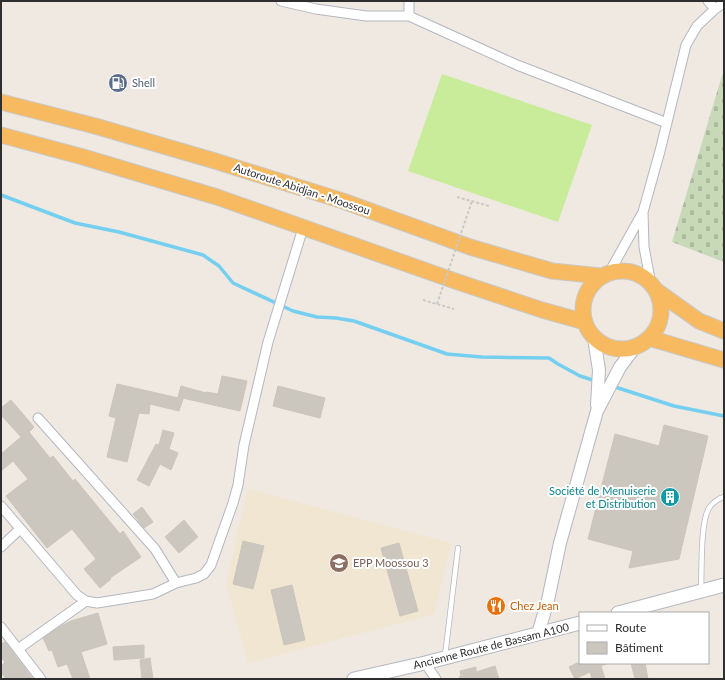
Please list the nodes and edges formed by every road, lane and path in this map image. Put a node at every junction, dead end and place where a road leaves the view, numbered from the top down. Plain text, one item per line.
1 (281, 1) edge
2 (409, 1) edge
3 (708, 1) edge
4 (724, 3) edge
5 (715, 9) junction
6 (409, 16) junction
7 (1, 102) edge
8 (667, 123) junction
9 (1, 134) edge
10 (458, 197) dead end
11 (472, 201) junction
12 (488, 206) dead end
13 (643, 212) junction
14 (303, 228) junction
15 (605, 275) junction
16 (654, 288) junction
17 (423, 300) dead end
18 (437, 304) junction
19 (454, 309) dead end
20 (584, 322) junction
21 (724, 331) edge
22 (594, 338) junction
23 (649, 338) junction
24 (635, 347) junction
25 (724, 360) edge
26 (597, 411) junction
27 (38, 418) dead end
28 (724, 497) edge
29 (1, 506) edge
30 (20, 529) junction
31 (1, 547) edge
32 (458, 548) dead end
33 (176, 583) junction
34 (724, 585) edge
35 (701, 591) junction
36 (86, 601) junction
37 (622, 612) edge
38 (579, 623) edge
39 (1, 627) edge
40 (538, 634) junction
41 (18, 649) junction
42 (445, 658) junction
43 (426, 663) junction
44 (41, 679) edge
45 (354, 679) edge
46 (436, 679) edge

1 - 6 street
2 - 6 street
3 - 5 street
4 - 5 street
5 - 8 street
6 - 8 street
7 - 15 highway, Autoroute Abidjan - Moossou
8 - 13 street
9 - 14 highway
10 - 11 path
11 - 12 path
11 - 18 path, bridge
13 - 15 street
13 - 16 street
14 - 20 highway
14 - 33 street
15 - 16 highway
15 - 20 highway
16 - 21 highway
16 - 23 highway
17 - 18 path
18 - 19 path
20 - 22 highway
22 - 24 highway
22 - 26 street
23 - 24 highway
23 - 25 highway
24 - 26 street
26 - 40 street
27 - 33 street
28 - 35 lane
29 - 30 street
30 - 31 street
30 - 36 street
32 - 42 lane
33 - 36 street
34 - 35 main road
35 - 37 main road
36 - 41 street
38 - 40 main road, Ancienne Route de Bassam A100
39 - 41 street
40 - 42 main road, Ancienne Route de Bassam A100
41 - 44 street
42 - 43 main road, Ancienne Route de Bassam A100
43 - 45 main road, Ancienne Route de Bassam A100
43 - 46 street

